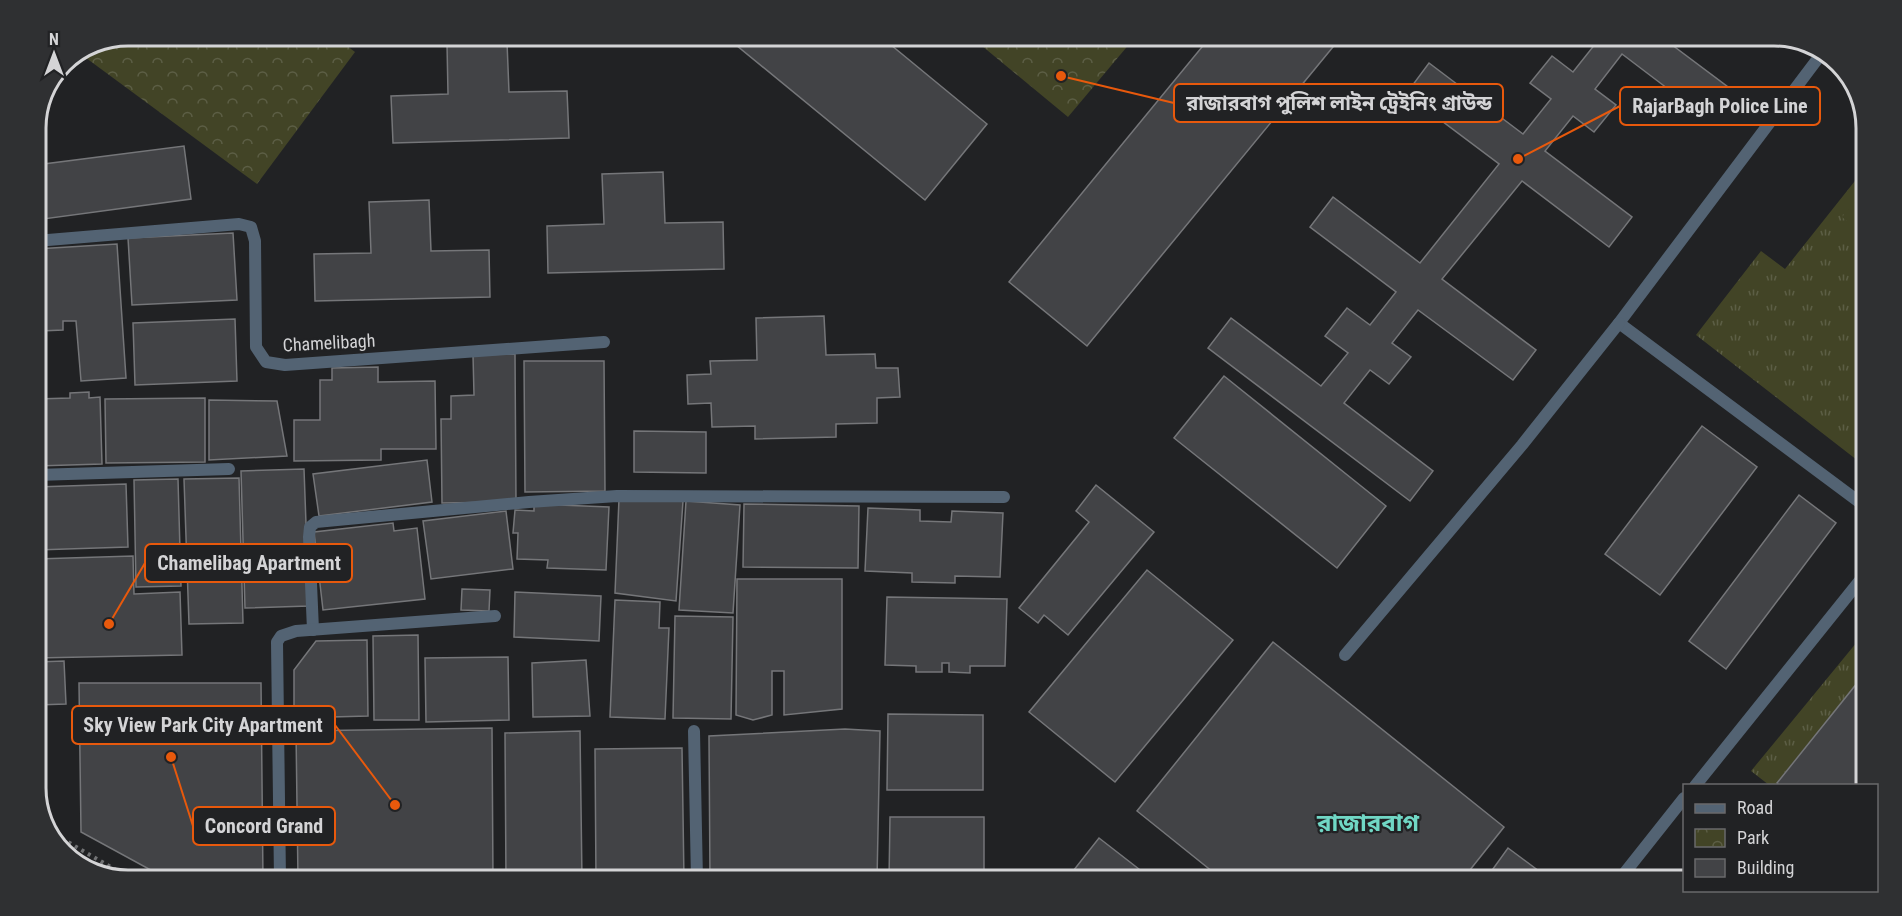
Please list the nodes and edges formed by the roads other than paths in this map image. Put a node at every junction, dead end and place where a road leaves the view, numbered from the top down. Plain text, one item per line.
1 (1817, 60) edge
2 (47, 240) edge
3 (1619, 323) junction
4 (604, 342) dead end
5 (229, 469) dead end
6 (47, 475) edge
7 (1004, 497) dead end
8 (1856, 499) edge
9 (1856, 586) edge
10 (495, 616) dead end
11 (313, 630) junction
12 (1345, 655) dead end
13 (694, 731) dead end
14 (1697, 784) edge
15 (1683, 799) edge
16 (280, 870) edge
17 (698, 870) edge
18 (1627, 870) edge

1 - 3 street
2 - 4 street, Chamelibagh
3 - 8 street
3 - 12 street
5 - 6 street
7 - 11 street
9 - 14 street
10 - 11 street
11 - 16 street
13 - 17 street
15 - 18 street

